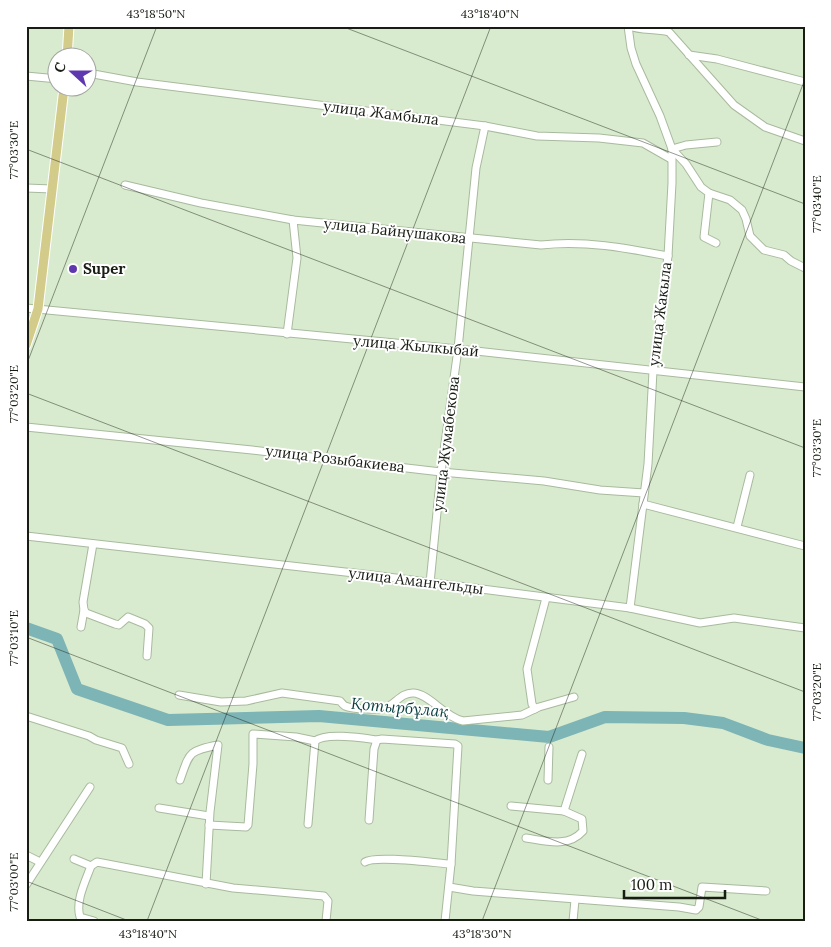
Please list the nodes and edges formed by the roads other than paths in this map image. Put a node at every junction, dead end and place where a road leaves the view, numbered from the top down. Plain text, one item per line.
1 (69, 26) edge
2 (628, 26) edge
3 (639, 28) edge
4 (68, 48) edge
5 (689, 54) junction
6 (26, 76) edge
7 (98, 76) edge
8 (48, 78) edge
9 (805, 82) edge
10 (63, 98) edge
11 (485, 126) junction
12 (805, 141) edge
13 (717, 142) dead end
14 (672, 149) junction
15 (671, 159) junction
16 (125, 185) dead end
17 (26, 188) edge
18 (52, 189) junction
19 (709, 193) junction
20 (293, 220) junction
21 (469, 239) junction
22 (716, 243) dead end
23 (668, 256) junction
24 (805, 268) edge
25 (26, 308) edge
26 (38, 309) junction
27 (288, 334) junction
28 (26, 345) edge
29 (458, 349) junction
30 (653, 371) junction
31 (805, 387) edge
32 (26, 427) edge
33 (441, 472) junction
34 (750, 475) dead end
35 (644, 493) junction
36 (643, 504) junction
37 (736, 528) junction
38 (26, 536) edge
39 (93, 544) junction
40 (805, 546) edge
41 (430, 584) junction
42 (546, 598) junction
43 (630, 608) junction
44 (84, 610) junction
45 (81, 627) dead end
46 (805, 628) edge
47 (147, 656) dead end
48 (179, 695) dead end
49 (574, 697) dead end
50 (535, 709) junction
51 (26, 716) edge
52 (377, 740) junction
53 (315, 741) junction
54 (549, 747) dead end
55 (582, 754) dead end
56 (129, 764) dead end
57 (180, 780) dead end
58 (548, 780) dead end
59 (90, 786) dead end
60 (511, 806) dead end
61 (159, 808) dead end
62 (564, 811) junction
63 (209, 816) junction
64 (369, 820) dead end
65 (308, 824) dead end
66 (209, 825) junction
67 (526, 838) dead end
68 (26, 855) edge
69 (74, 858) dead end
70 (40, 862) junction
71 (365, 862) dead end
72 (451, 864) junction
73 (92, 866) junction
74 (206, 884) junction
75 (26, 885) edge
76 (449, 886) junction
77 (766, 891) dead end
78 (575, 900) junction
79 (94, 921) edge
80 (326, 921) edge
81 (446, 921) edge
82 (573, 921) edge

1 - 4 main road
2 - 3 street
2 - 14 street, улица Жакыла
3 - 5 street
5 - 9 street
5 - 12 street
6 - 8 street
7 - 11 street, улица Жамбыла
10 - 18 main road
11 - 15 street, улица Жамбыла
11 - 21 street, улица Жумабекова
13 - 14 street
14 - 15 street, улица Жакыла
14 - 19 street
15 - 23 street, улица Жакыла
16 - 20 street, улица Байнушакова
17 - 18 street
18 - 26 main road
19 - 22 street
19 - 24 street
20 - 21 street, улица Байнушакова
20 - 27 street
21 - 23 street, улица Байнушакова
21 - 29 street, улица Жумабекова
23 - 30 street, улица Жакыла
25 - 26 street, улица Жылкыбай
26 - 27 street, улица Жылкыбай
26 - 28 main road
27 - 29 street, улица Жылкыбай
29 - 30 street, улица Жылкыбай
29 - 33 street, улица Жумабекова
30 - 31 street, улица Жылкыбай
30 - 35 street, улица Жакыла
32 - 33 street, улица Розыбакиева
33 - 35 street, улица Розыбакиева
33 - 41 street, улица Жумабекова
34 - 37 street
35 - 36 street, улица Жакыла
36 - 37 street
36 - 43 street, улица Жакыла
37 - 40 street
38 - 39 street, улица Амангельды
39 - 41 street, улица Амангельды
39 - 44 street
41 - 42 street, улица Амангельды
42 - 43 street, улица Амангельды
42 - 50 street
43 - 46 street, улица Амангельды
44 - 45 street
44 - 47 street
48 - 50 street
49 - 50 street
51 - 56 street
52 - 53 street
52 - 64 street
52 - 72 street
53 - 65 street
53 - 66 street
54 - 58 street
55 - 62 street
57 - 63 street
59 - 70 street
60 - 62 street
61 - 63 street
62 - 67 street
63 - 66 street
66 - 74 street
68 - 70 street
69 - 73 street
70 - 75 street
71 - 72 street
72 - 76 street
73 - 74 street
73 - 79 street
74 - 80 street
76 - 78 street
76 - 81 street
77 - 78 street
78 - 82 street

